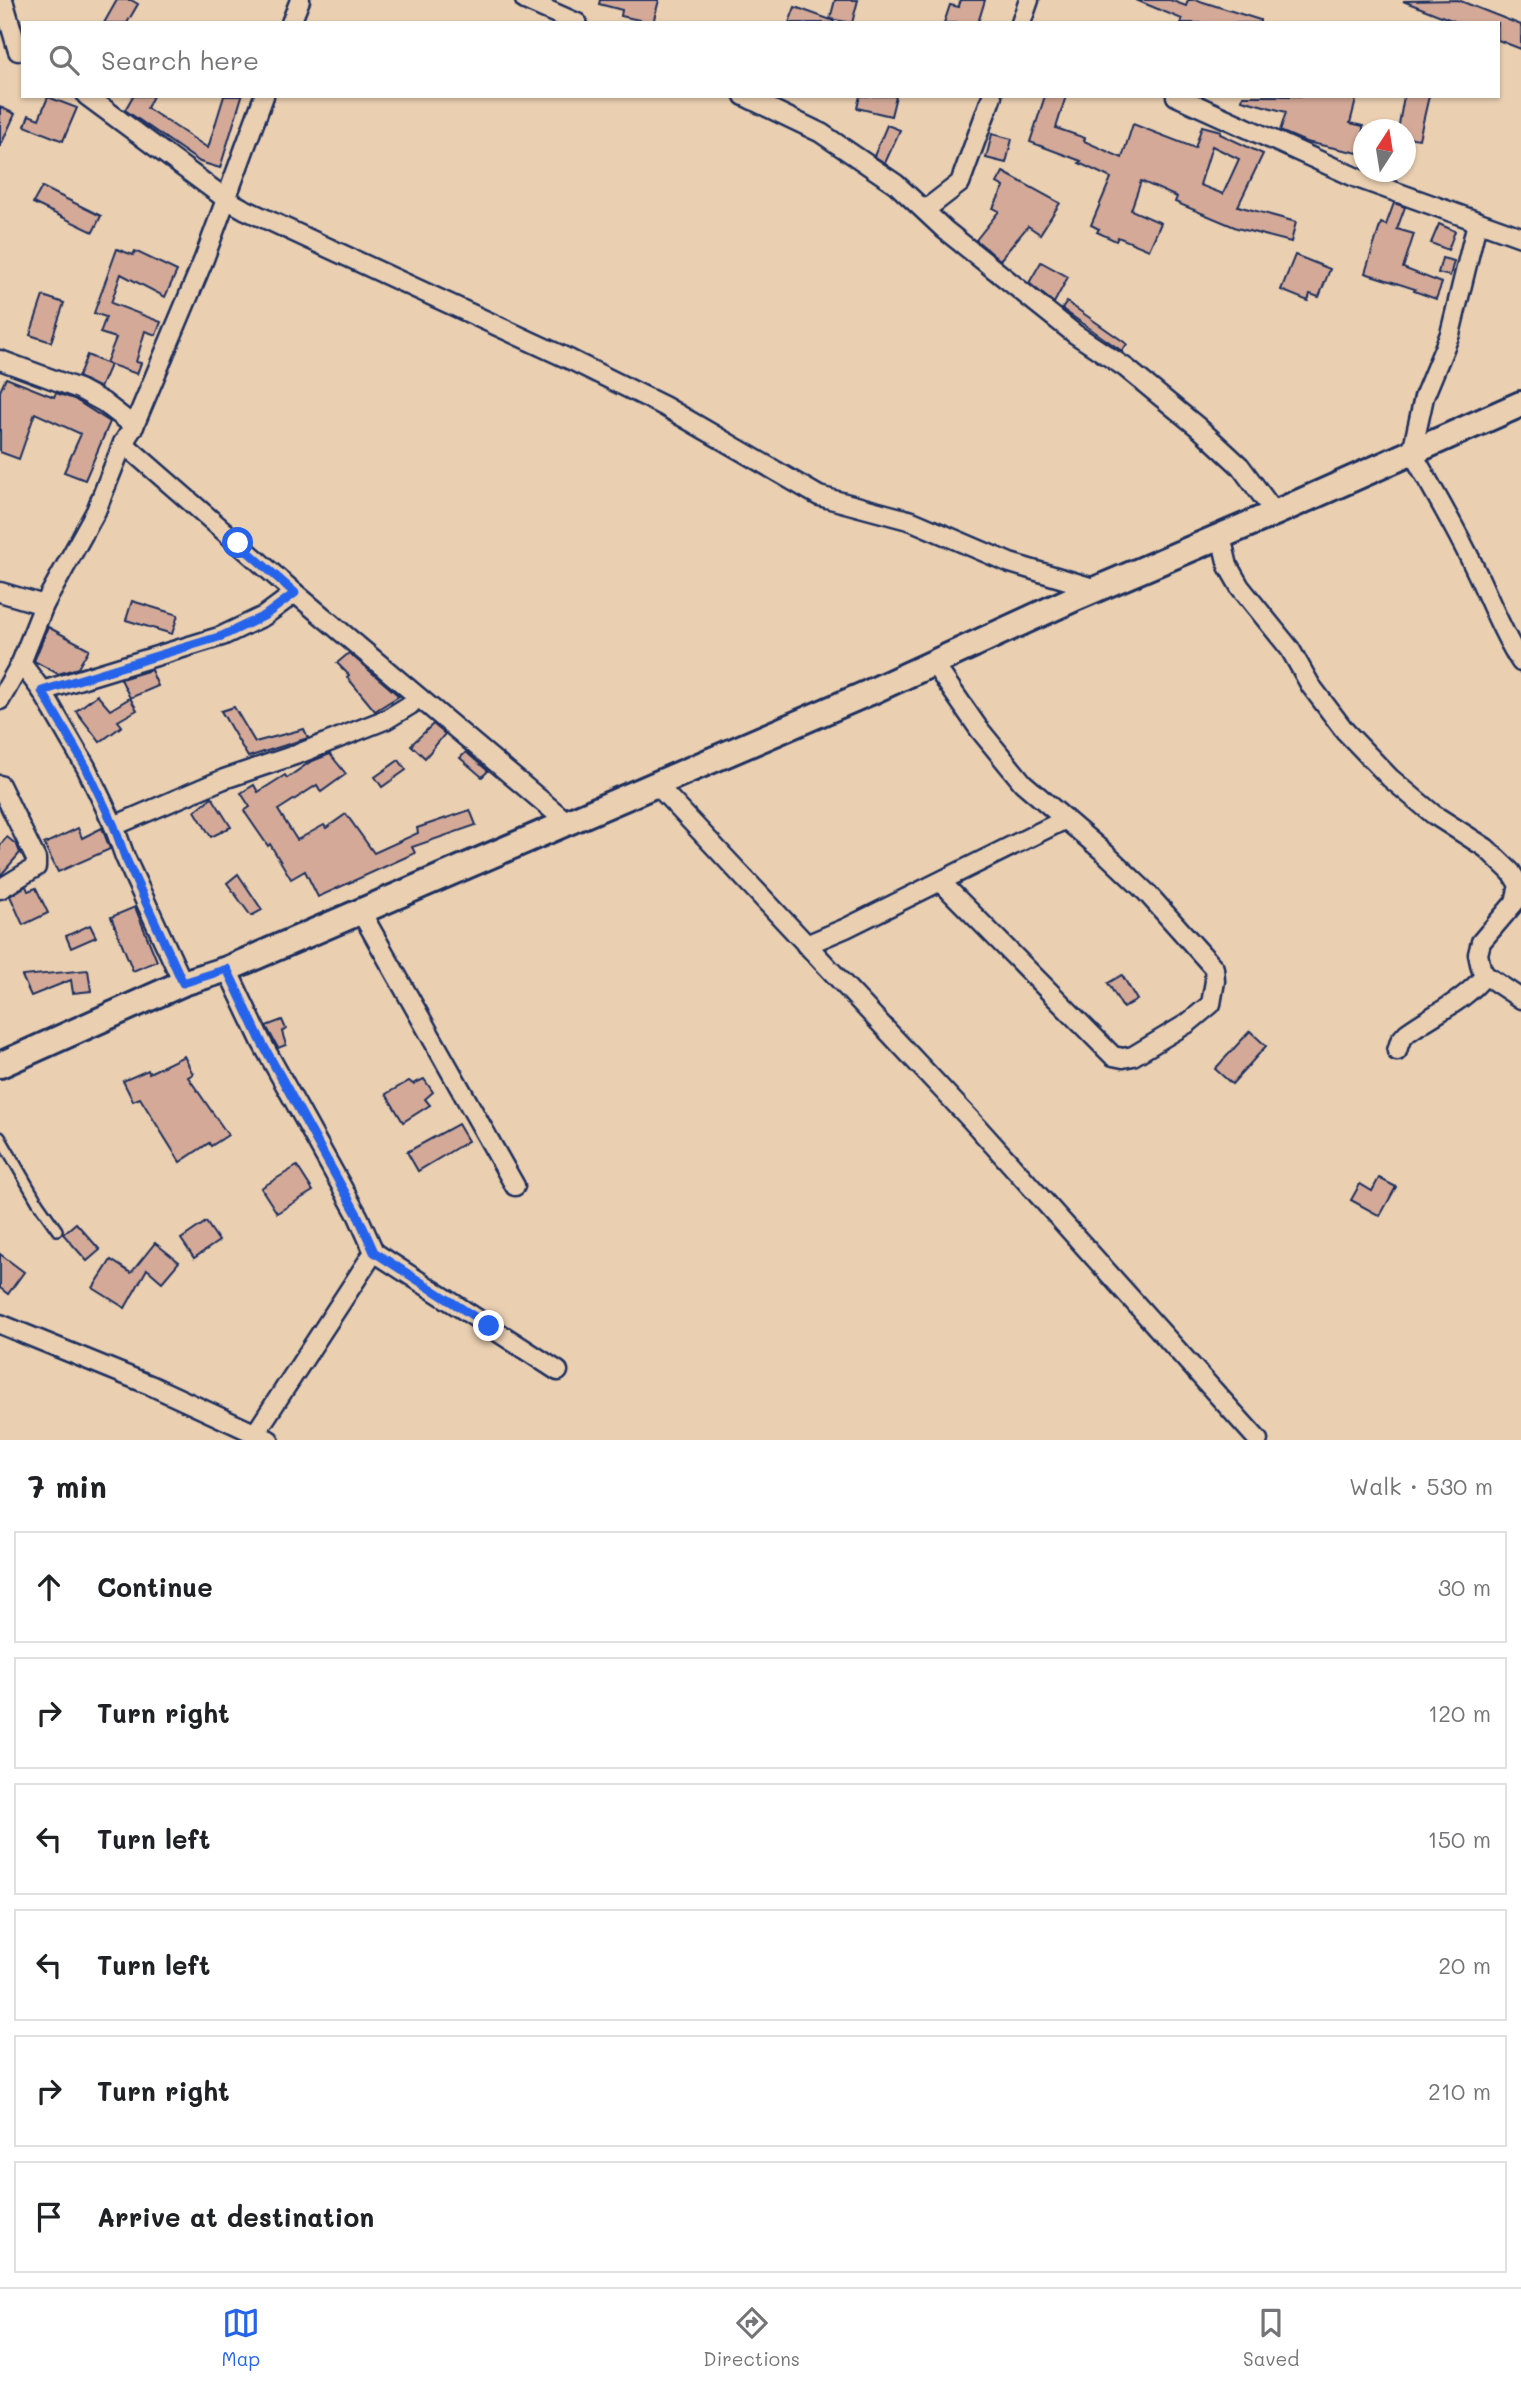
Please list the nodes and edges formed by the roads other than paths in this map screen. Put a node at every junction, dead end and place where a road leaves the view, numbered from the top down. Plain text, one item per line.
1 (3, 0) edge
2 (300, 0) edge
3 (525, 0) edge
4 (1030, 0) edge
5 (292, 21) edge
6 (573, 21) edge
7 (1022, 21) edge
8 (0, 39) edge
9 (20, 53) edge
10 (90, 98) edge
11 (263, 98) edge
12 (748, 98) edge
13 (991, 98) edge
14 (1180, 98) edge
15 (226, 199) junction
16 (925, 210) junction
17 (1477, 223) junction
18 (1521, 237) edge
19 (0, 360) edge
20 (1521, 404) edge
21 (134, 426) junction
22 (123, 443) junction
23 (1412, 453) junction
24 (1275, 513) junction
25 (1221, 536) junction
26 (1097, 589) junction
27 (0, 592) edge
28 (295, 593) junction
29 (44, 605) junction
30 (1521, 662) edge
31 (934, 664) junction
32 (13, 668) edge
33 (42, 691) junction
34 (418, 697) junction
35 (0, 700) edge
36 (656, 784) junction
37 (0, 785) edge
38 (1065, 820) junction
39 (568, 823) junction
40 (114, 826) junction
41 (941, 881) junction
42 (0, 889) edge
43 (361, 912) junction
44 (806, 945) junction
45 (227, 969) junction
46 (1485, 975) junction
47 (183, 983) junction
48 (1521, 999) edge
49 (1397, 1051) dead end
50 (0, 1065) edge
51 (0, 1137) edge
52 (515, 1186) dead end
53 (57, 1230) dead end
54 (374, 1252) junction
55 (0, 1324) edge
56 (558, 1371) dead end
57 (262, 1437) edge
58 (1258, 1440) edge

1 - 9 street
2 - 5 street
3 - 6 street
4 - 7 street
8 - 9 street
10 - 15 street
11 - 15 street
12 - 16 street
13 - 16 street
14 - 17 street
15 - 21 street
15 - 26 street
16 - 24 street
17 - 18 street
17 - 23 street
19 - 21 street
20 - 23 street
21 - 22 street
22 - 28 street
22 - 29 street
23 - 24 street
23 - 30 street
24 - 25 street
25 - 26 street
25 - 46 street
26 - 31 street
27 - 29 street
28 - 33 street
28 - 34 street
29 - 32 street
31 - 36 street
31 - 38 street
32 - 33 street
32 - 35 street
33 - 40 street
34 - 39 street
34 - 40 street
36 - 39 street
36 - 44 street
37 - 42 street
38 - 41 street
38 - 41 street
39 - 43 street
40 - 47 street
41 - 44 street
43 - 45 street
43 - 52 street
44 - 58 street
45 - 47 street
45 - 54 street
46 - 48 street
46 - 49 street
47 - 50 street
51 - 53 lane
54 - 56 street
54 - 57 street
55 - 57 street

